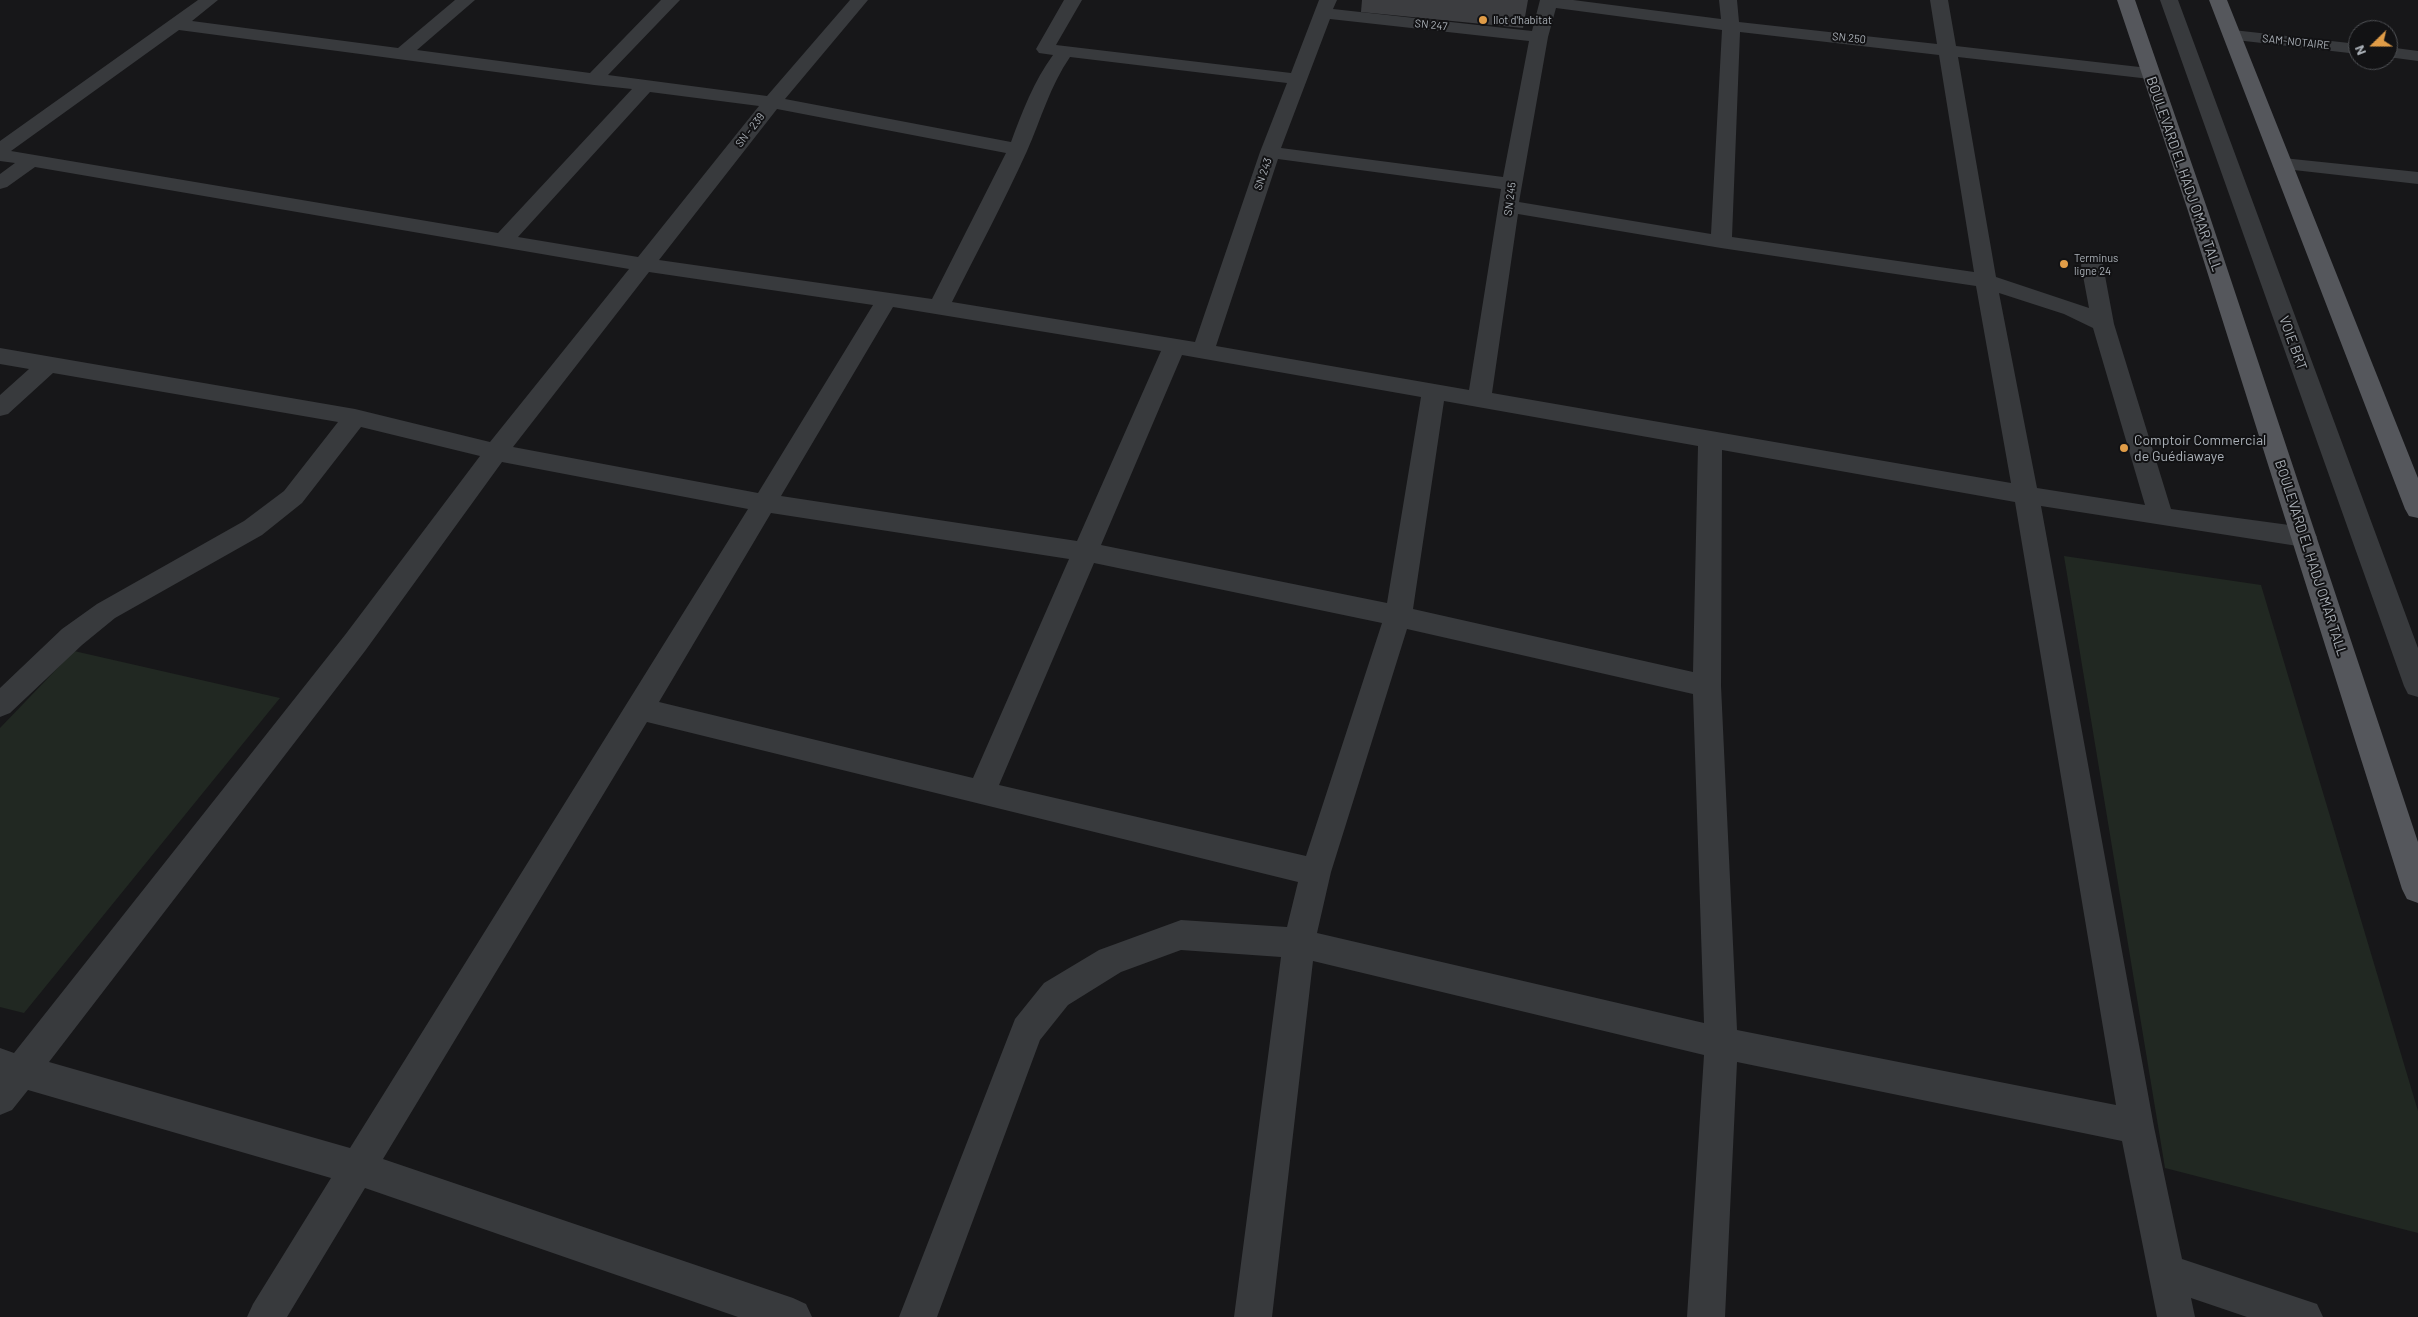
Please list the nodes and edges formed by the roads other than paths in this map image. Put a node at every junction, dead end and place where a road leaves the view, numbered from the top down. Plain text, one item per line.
1 (209, 0) edge
2 (466, 0) edge
3 (670, 0) edge
4 (859, 0) edge
5 (1073, 0) edge
6 (1728, 0) edge
7 (1939, 0) edge
8 (2126, 0) edge
9 (2169, 0) edge
10 (2218, 0) edge
11 (1549, 1) edge
12 (1326, 6) edge
13 (177, 24) junction
14 (1731, 26) junction
15 (2233, 35) junction
16 (1539, 38) junction
17 (2348, 48) edge
18 (1947, 49) junction
19 (1065, 52) junction
20 (403, 53) junction
21 (2398, 53) edge
22 (2418, 56) edge
23 (2150, 73) junction
24 (594, 79) junction
25 (1298, 79) junction
26 (645, 86) junction
27 (772, 102) junction
28 (1018, 149) junction
29 (0, 150) edge
30 (1270, 152) junction
31 (0, 156) edge
32 (31, 161) junction
33 (2283, 164) junction
34 (2418, 178) edge
35 (0, 183) edge
36 (1512, 184) junction
37 (1510, 207) junction
38 (503, 241) junction
39 (1721, 242) junction
40 (645, 265) junction
41 (2092, 265) dead end
42 (1986, 280) junction
43 (886, 301) junction
44 (939, 307) junction
45 (2103, 324) junction
46 (1174, 347) junction
47 (1203, 351) junction
48 (0, 356) edge
49 (47, 365) junction
50 (1434, 392) junction
51 (1479, 400) junction
52 (0, 408) edge
53 (355, 417) junction
54 (1710, 440) junction
55 (496, 452) junction
56 (2411, 476) edge
57 (2026, 495) junction
58 (764, 503) junction
59 (2418, 509) edge
60 (2161, 517) junction
61 (2304, 536) junction
62 (1088, 552) junction
63 (1398, 616) junction
64 (1707, 686) junction
65 (2418, 686) edge
66 (4, 696) edge
67 (640, 709) junction
68 (981, 793) junction
69 (1316, 872) junction
70 (2418, 889) edge
71 (1299, 943) junction
72 (1720, 1043) junction
73 (12, 1068) edge
74 (0, 1098) edge
75 (2137, 1127) junction
76 (357, 1168) junction
77 (2167, 1272) junction
78 (266, 1317) edge
79 (793, 1317) edge
80 (918, 1317) edge
81 (1253, 1317) edge
82 (1706, 1317) edge
83 (2176, 1317) edge
84 (2304, 1317) edge

1 - 13 street
2 - 20 street
3 - 24 street
4 - 27 street, SN - 239
5 - 19 street
6 - 14 street
7 - 18 street
8 - 23 main road, BOULEVARD EL HADJ OMAR TALL
9 - 65 street, VOIE BRT
10 - 15 main road
11 - 14 street, SN 250
11 - 16 street, SN 245
12 - 16 street, SN 247
12 - 25 street, SN 243
13 - 20 street
13 - 29 street
14 - 18 street, SN 250
14 - 39 street
15 - 17 street, SAM-NOTAIRE
15 - 33 main road
16 - 36 street, SN 245
18 - 23 street, SN 250
18 - 42 street
19 - 25 street
19 - 28 street
20 - 24 street
21 - 22 street
23 - 61 main road, BOULEVARD EL HADJ OMAR TALL
24 - 26 street
25 - 30 street, SN 243
26 - 27 street
26 - 38 street
27 - 28 street
27 - 40 street, SN - 239
28 - 44 street
30 - 36 street
30 - 47 street, SN 243
31 - 32 street
32 - 35 street
32 - 38 street
33 - 34 street
33 - 56 main road
36 - 37 street, SN 245
37 - 39 street
37 - 51 street, SN 245
38 - 40 street
39 - 42 street
40 - 43 street
40 - 55 street, SN - 239
41 - 45 street
42 - 45 street
42 - 57 street
43 - 44 street
43 - 58 street
44 - 46 street
45 - 60 street
46 - 47 street
46 - 62 street
47 - 50 street
48 - 49 street
49 - 52 street
49 - 53 street
50 - 51 street
50 - 63 street
51 - 54 street
53 - 55 street
53 - 66 street
54 - 57 street
54 - 64 street
55 - 58 street
55 - 73 street, SN - 239
56 - 59 main road
57 - 60 street
57 - 75 street
58 - 62 street
58 - 67 street
60 - 61 street
61 - 70 main road, BOULEVARD EL HADJ OMAR TALL
62 - 63 street
62 - 68 street
63 - 64 street
63 - 69 street
64 - 72 street
67 - 68 street
67 - 76 street
68 - 69 street
69 - 71 street
71 - 72 street
71 - 80 street
71 - 81 street
72 - 75 street
72 - 82 street
73 - 74 street, SN - 239
73 - 76 street
75 - 77 street
76 - 78 street
76 - 79 street
77 - 83 street
77 - 84 street

